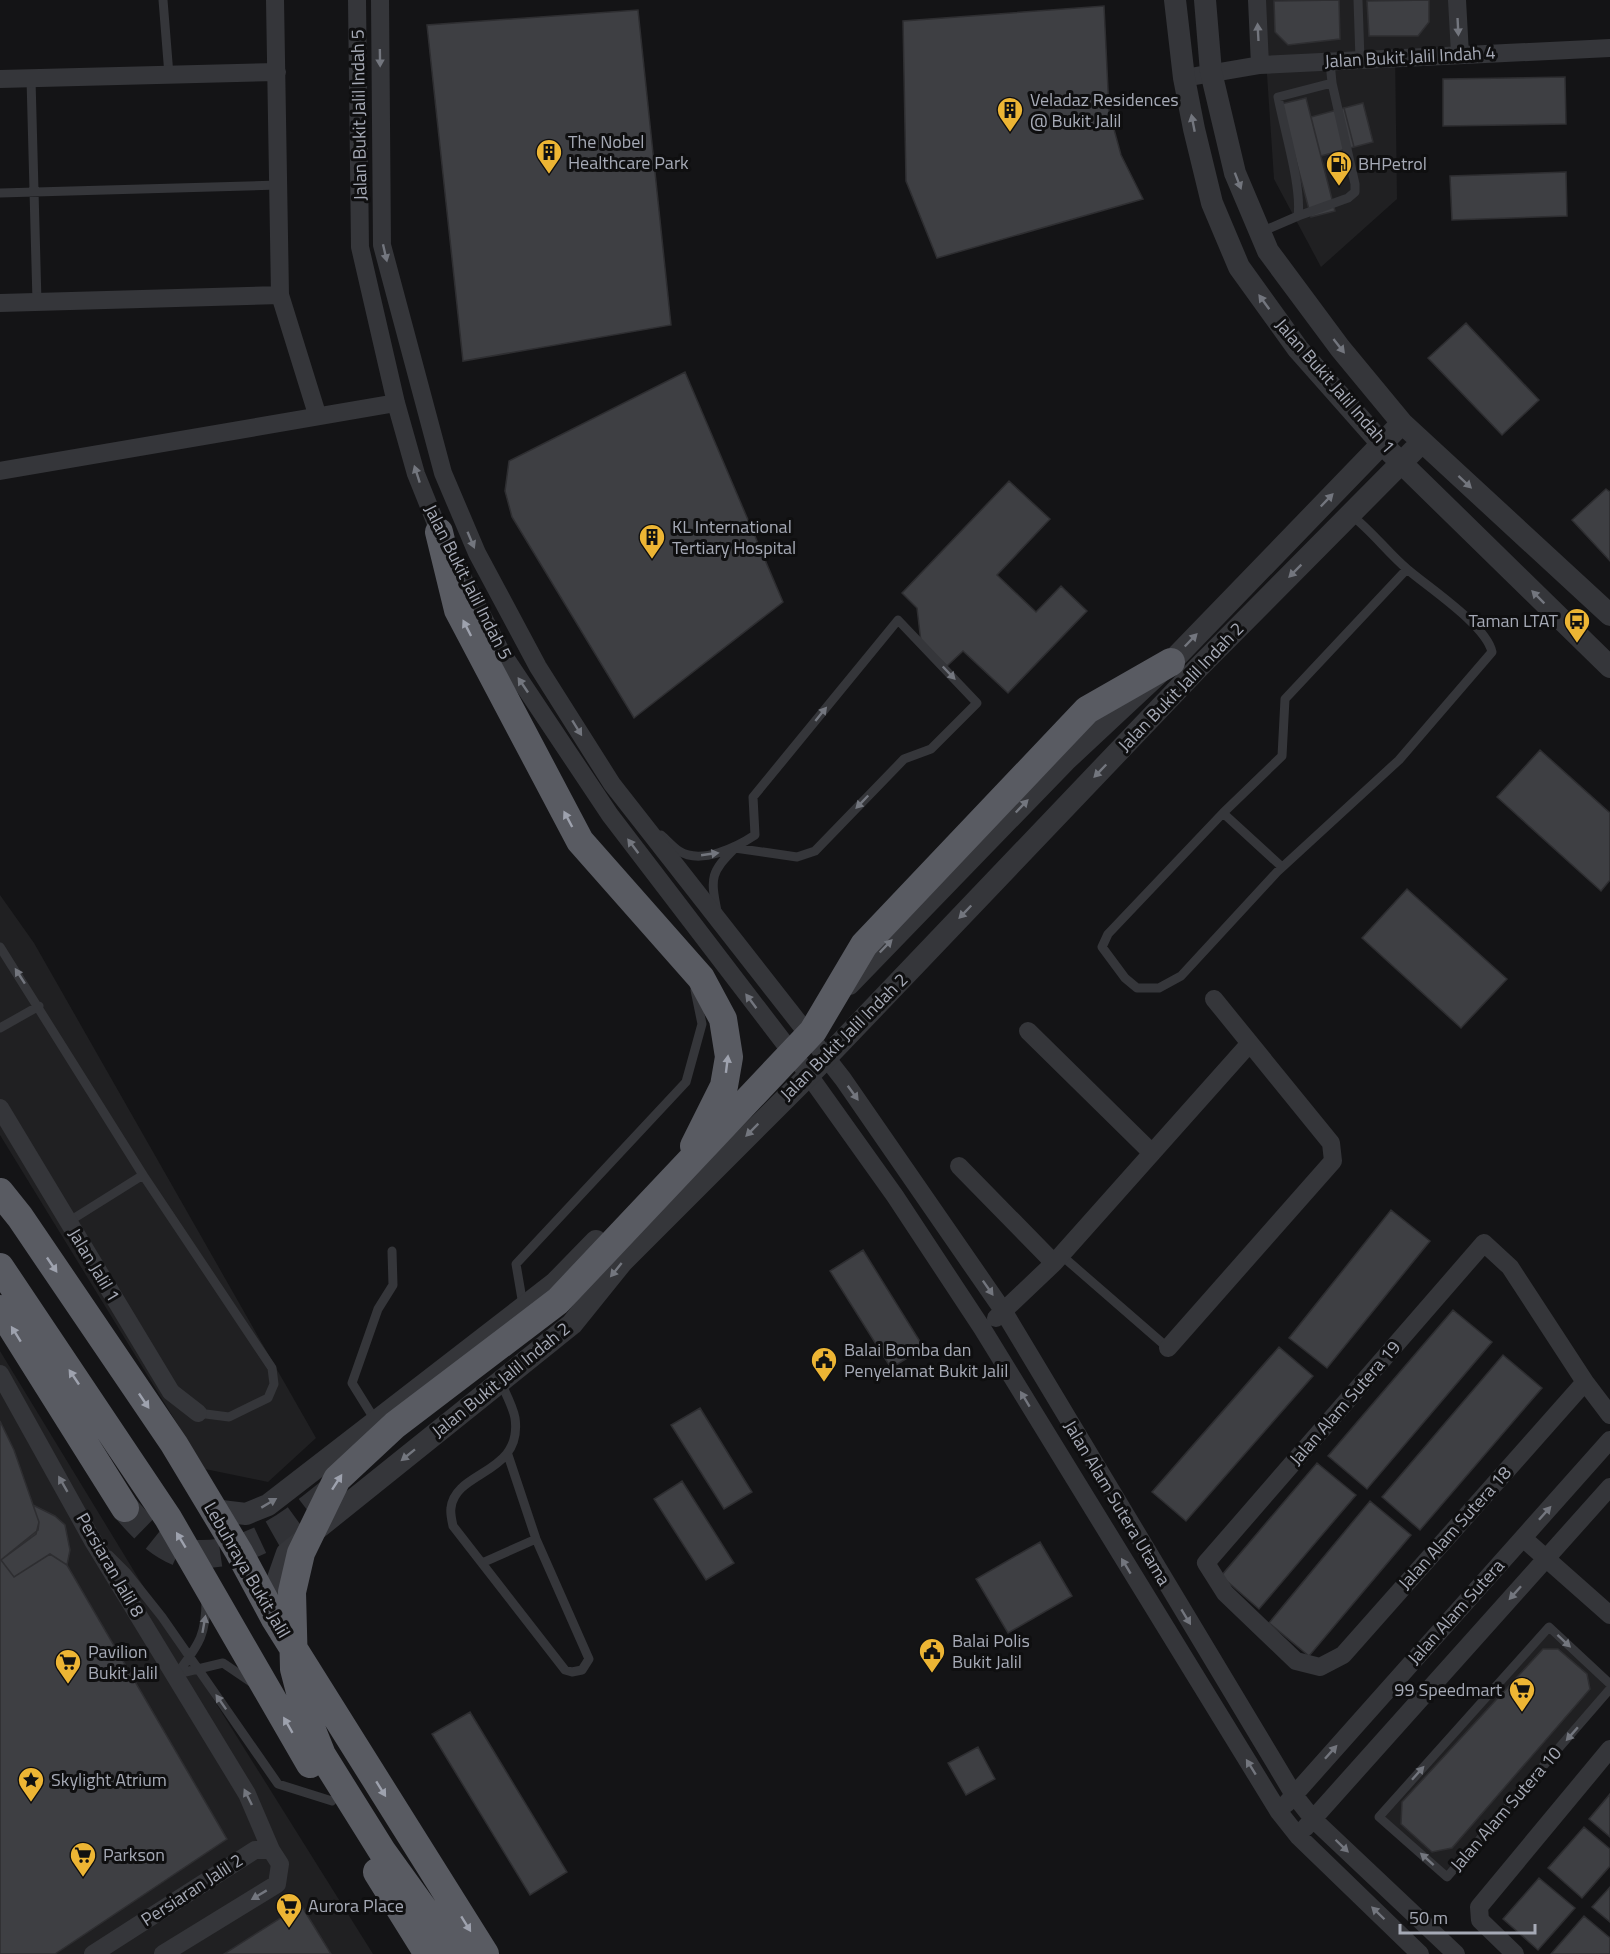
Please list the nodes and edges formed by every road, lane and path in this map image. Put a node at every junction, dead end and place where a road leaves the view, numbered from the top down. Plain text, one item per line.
1 (163, 0) edge
2 (275, 0) edge
3 (357, 0) edge
4 (380, 0) edge
5 (1175, 0) edge
6 (1205, 0) edge
7 (1257, 0) edge
8 (1358, 0) edge
9 (1457, 0) edge
10 (1610, 48) edge
11 (1460, 54) junction
12 (1360, 60) junction
13 (1330, 62) junction
14 (1260, 65) junction
15 (276, 72) junction
16 (1211, 72) junction
17 (169, 75) junction
18 (31, 78) junction
19 (1184, 78) junction
20 (0, 79) edge
21 (1332, 83) junction
22 (278, 185) junction
23 (34, 192) junction
24 (0, 193) edge
25 (1298, 216) junction
26 (1259, 233) junction
27 (280, 295) junction
28 (37, 302) junction
29 (0, 303) edge
30 (396, 403) junction
31 (317, 414) junction
32 (1402, 423) junction
33 (1422, 442) junction
34 (1382, 444) junction
35 (1401, 462) junction
36 (0, 471) edge
37 (1351, 515) junction
38 (438, 532) junction
39 (1407, 569) junction
40 (1610, 615) edge
41 (1170, 662) junction
42 (1610, 667) edge
43 (628, 805) junction
44 (1223, 813) junction
45 (735, 848) junction
46 (585, 858) dead end
47 (1282, 867) junction
48 (719, 922) junction
49 (0, 947) edge
50 (1214, 999) dead end
51 (39, 1006) junction
52 (0, 1028) edge
53 (804, 1030) junction
54 (1028, 1031) dead end
55 (1250, 1043) junction
56 (786, 1048) junction
57 (826, 1058) junction
58 (808, 1074) junction
59 (0, 1108) edge
60 (1151, 1152) junction
61 (959, 1166) dead end
62 (143, 1174) junction
63 (679, 1175) junction
64 (0, 1180) edge
65 (0, 1192) edge
66 (20, 1216) junction
67 (68, 1222) junction
68 (392, 1251) dead end
69 (966, 1258) junction
70 (1057, 1259) junction
71 (0, 1267) edge
72 (943, 1271) junction
73 (0, 1308) edge
74 (523, 1308) junction
75 (1004, 1312) junction
76 (982, 1328) junction
77 (1168, 1348) joint
78 (0, 1374) edge
79 (501, 1381) junction
80 (1585, 1382) junction
81 (198, 1413) joint
82 (1610, 1415) edge
83 (377, 1422) junction
84 (1610, 1440) edge
85 (508, 1455) junction
86 (1610, 1487) edge
87 (125, 1508) tunnel mouth
88 (213, 1510) junction
89 (1523, 1538) junction
90 (536, 1539) junction
91 (93, 1541) junction
92 (1545, 1558) junction
93 (482, 1563) junction
94 (206, 1581) junction
95 (1610, 1615) edge
96 (275, 1619) junction
97 (1320, 1667) joint
98 (1610, 1684) edge
99 (1610, 1689) edge
100 (270, 1695) junction
101 (1610, 1749) edge
102 (1293, 1795) junction
103 (332, 1801) junction
104 (1279, 1812) junction
105 (1314, 1819) junction
106 (1298, 1836) junction
107 (271, 1850) junction
108 (445, 1952) edge
109 (93, 1954) edge
110 (163, 1954) edge
111 (485, 1954) edge
112 (1420, 1954) edge
113 (1455, 1954) edge
114 (1515, 1954) edge

1 - 17 lane
2 - 15 street
3 - 30 street, Jalan Bukit Jalil Indah 5
4 -> 43 street, Jalan Bukit Jalil Indah 5
5 - 19 street, Jalan Bukit Jalil Indah 1
6 - 16 street, Jalan Bukit Jalil Indah 1
14 -> 7 street
8 - 12 lane
9 -> 11 street
10 - 11 street, Jalan Bukit Jalil Indah 4
11 - 12 street, Jalan Bukit Jalil Indah 4
12 - 13 street, Jalan Bukit Jalil Indah 4
13 - 14 street, Jalan Bukit Jalil Indah 4
13 - 21 lane
14 - 16 street, Jalan Bukit Jalil Indah 4
15 - 17 street
15 - 22 street
16 - 19 street, Jalan Bukit Jalil Indah 4
16 -> 26 street, Jalan Bukit Jalil Indah 1
17 - 18 street
18 - 20 street
18 - 23 lane
34 -> 19 street, Jalan Bukit Jalil Indah 1
21 - 25 lane
21 - 25 lane
22 - 23 lane
22 - 27 street
23 - 24 lane
23 - 28 lane
25 - 26 lane
26 -> 32 street, Jalan Bukit Jalil Indah 1
27 - 28 street
27 - 31 street
28 - 29 street
30 - 31 street
38 -> 30 street, Jalan Bukit Jalil Indah 5
31 - 36 street
32 - 33 street, Jalan Bukit Jalil Indah 1
32 - 34 street, Jalan Bukit Jalil Indah 2
33 - 35 street, Jalan Bukit Jalil Indah 2
33 -> 40 street, Jalan Bukit Jalil Indah 1
34 - 35 street, Jalan Bukit Jalil Indah 1
41 -> 34 street, Jalan Bukit Jalil Indah 2
35 - 37 street, Jalan Bukit Jalil Indah 2
42 -> 35 street, Jalan Bukit Jalil Indah 1
37 - 39 lane
37 -> 57 street, Jalan Bukit Jalil Indah 2
56 -> 38 street, Jalan Bukit Jalil Indah 5
63 -> 38 highway
39 - 44 lane
39 - 47 lane
53 -> 41 street, Jalan Bukit Jalil Indah 2
41 - 63 highway
43 -> 45 lane
43 - 48 street, Jalan Bukit Jalil Indah 5
44 - 47 lane
44 - 47 lane
45 -> 45 lane
45 - 48 lane
46 - 74 lane
48 - 53 street, Jalan Bukit Jalil Indah 5
51 -> 49 lane
50 - 55 street
51 - 52 lane
51 - 62 lane
53 - 56 street, Jalan Bukit Jalil Indah 2
53 - 57 street, Jalan Alam Sutera Utama
54 - 60 street
55 - 60 street
55 - 77 street
56 - 58 street, Jalan Bukit Jalil Indah 5
56 - 74 street, Jalan Bukit Jalil Indah 2
57 - 58 street, Jalan Bukit Jalil Indah 2
57 -> 69 street, Jalan Alam Sutera Utama
58 - 72 street, Jalan Alam Sutera Utama
58 -> 79 street, Jalan Bukit Jalil Indah 2
59 - 67 street, Jalan Jalil 1
60 - 70 street
61 - 70 street
62 - 67 lane
62 - 81 lane
108 -> 63 highway
64 - 66 highway
65 - 66 highway, Lebuhraya Bukit Jalil
66 -> 88 highway, Lebuhraya Bukit Jalil
67 - 81 street, Jalan Jalil 1
68 - 83 lane
69 - 72 street
69 -> 75 street, Jalan Alam Sutera Utama
70 - 75 street
70 - 77 lane
94 -> 71 highway
72 - 76 street, Jalan Alam Sutera Utama
87 -> 73 highway
74 - 83 street, Jalan Bukit Jalil Indah 2
75 - 76 street
75 -> 102 street, Jalan Alam Sutera Utama
104 -> 76 street, Jalan Alam Sutera Utama
91 -> 78 street, Persiaran Jalil 8
79 - 85 lane
79 -> 96 street, Jalan Bukit Jalil Indah 2
80 - 82 street
80 - 97 street, Jalan Alam Sutera 18
80 - 97 street, Jalan Alam Sutera 19
88 -> 83 street, Jalan Bukit Jalil Indah 2
89 -> 84 street, Jalan Alam Sutera
85 - 90 lane
85 - 93 lane
86 - 92 street, Jalan Alam Sutera
88 - 96 highway, Lebuhraya Bukit Jalil
89 - 92 street
102 -> 89 street, Jalan Alam Sutera
90 - 93 lane
90 - 93 lane
103 -> 91 lane
107 -> 91 street, Persiaran Jalil 8
92 - 95 street
92 -> 105 street, Jalan Alam Sutera
94 - 100 highway
100 -> 94 lane
96 -> 111 highway, Lebuhraya Bukit Jalil
99 -> 98 lane, Jalan Alam Sutera 10
103 -> 100 highway
101 - 114 street
102 - 104 street, Jalan Alam Sutera
102 - 105 street, Jalan Alam Sutera Utama
103 - 108 highway
104 - 106 street, Jalan Alam Sutera Utama
105 - 106 street, Jalan Alam Sutera
105 -> 113 street, Jalan Alam Sutera Utama
112 -> 106 street, Jalan Alam Sutera Utama
107 - 109 street, Persiaran Jalil 2
107 -> 110 street

